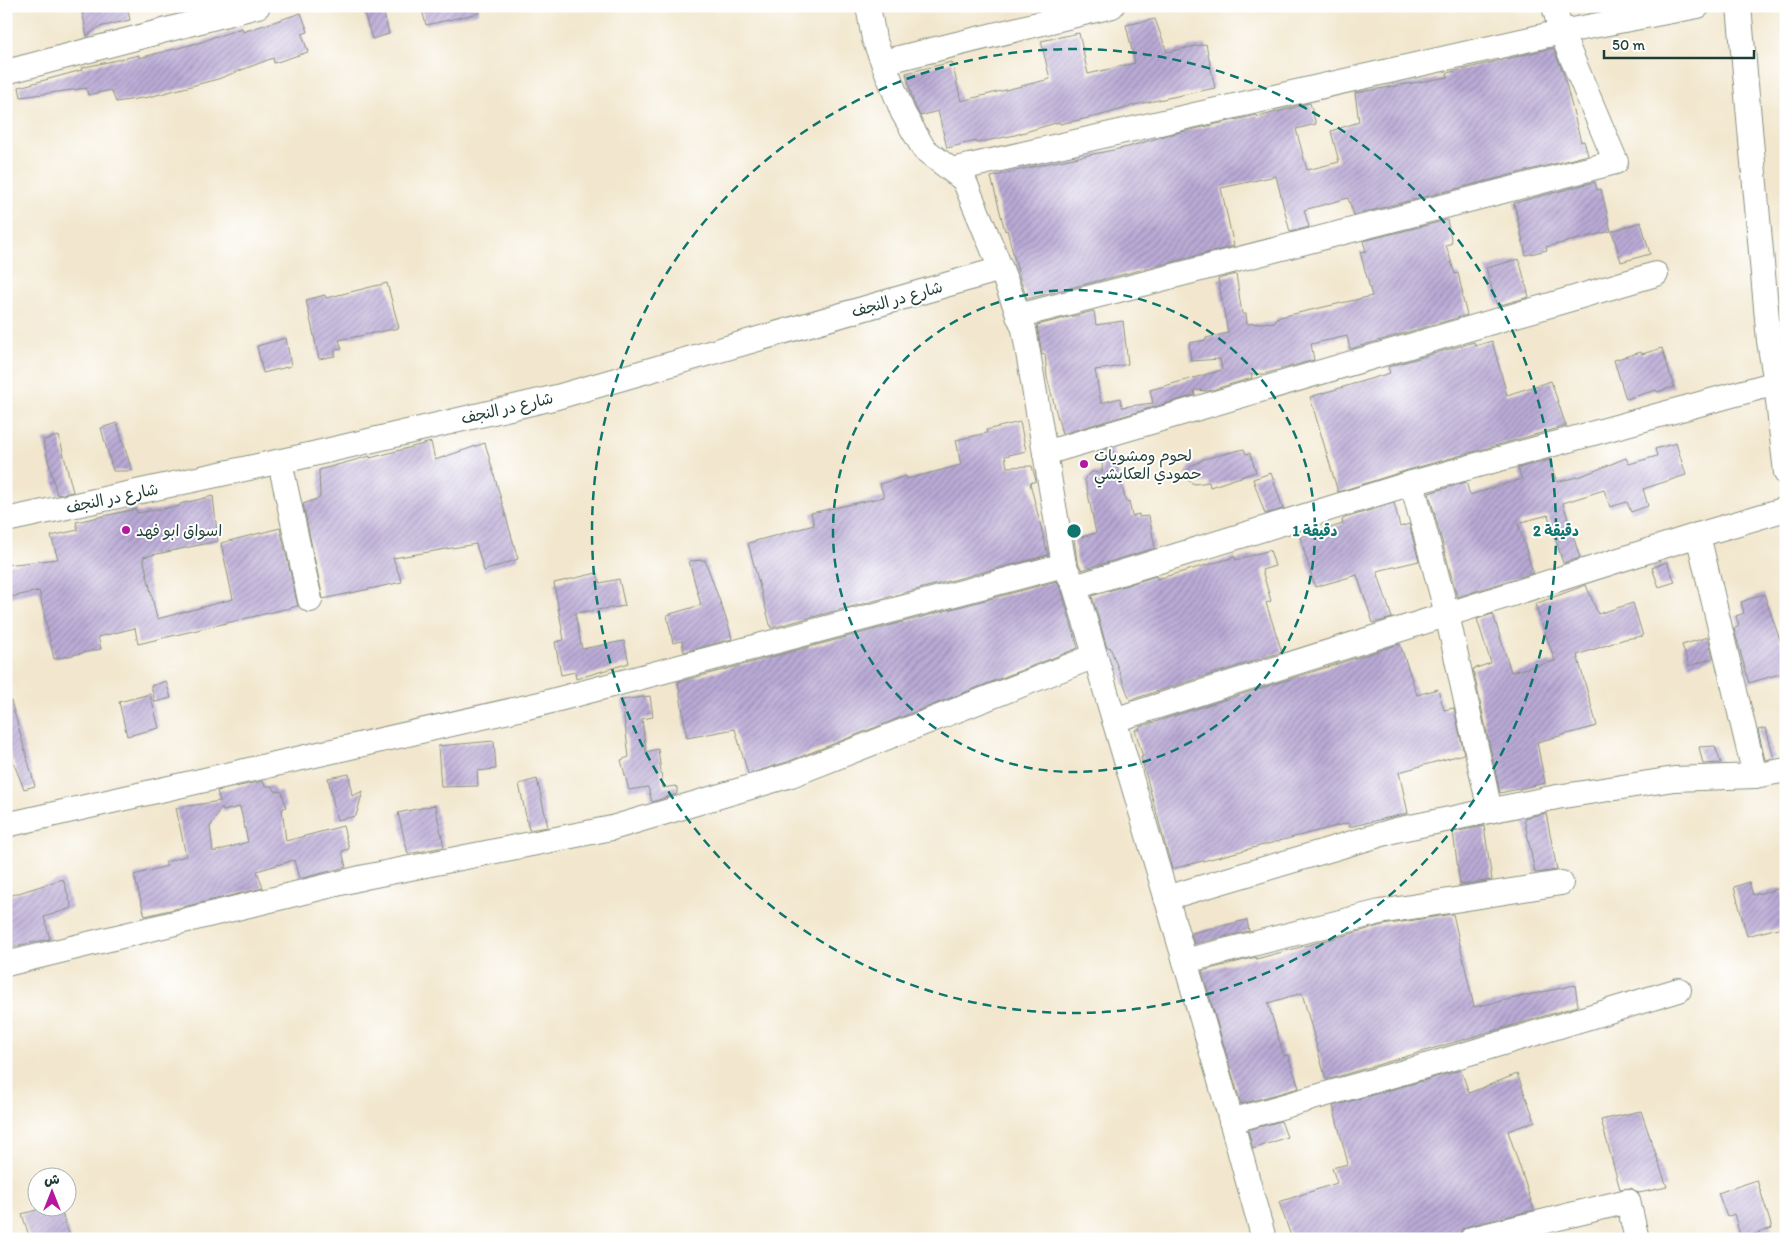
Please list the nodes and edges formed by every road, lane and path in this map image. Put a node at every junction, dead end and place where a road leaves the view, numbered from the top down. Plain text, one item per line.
1 (258, 6) edge
2 (868, 6) edge
3 (1112, 6) edge
4 (1554, 6) edge
5 (1698, 6) edge
6 (1739, 6) edge
7 (1562, 32) junction
8 (883, 62) junction
9 (6, 72) edge
10 (952, 170) junction
11 (1001, 269) junction
12 (1656, 274) dead end
13 (1018, 316) junction
14 (1776, 383) junction
15 (1045, 453) junction
16 (280, 462) junction
17 (1786, 473) edge
18 (1412, 483) junction
19 (1786, 509) edge
20 (6, 520) edge
21 (1698, 535) junction
22 (1064, 565) junction
23 (1075, 587) junction
24 (310, 600) dead end
25 (1447, 614) junction
26 (1096, 656) junction
27 (1114, 720) junction
28 (1786, 770) edge
29 (1755, 776) junction
30 (1490, 811) junction
31 (6, 826) edge
32 (1561, 882) dead end
33 (1166, 898) junction
34 (1185, 961) junction
35 (6, 964) edge
36 (1680, 990) dead end
37 (1231, 1121) junction
38 (1484, 1237) edge
39 (1264, 1239) edge
40 (1637, 1239) edge

1 - 9 street
2 - 8 street
3 - 8 street
4 - 7 street
5 - 7 street
6 - 14 street
7 - 10 street
7 - 13 street
8 - 10 street
10 - 11 street
11 - 13 street
11 - 16 street, شارع در النجف
12 - 15 street
13 - 15 street
14 - 17 street
14 - 18 street
15 - 22 street
16 - 20 street, شارع در النجف
16 - 24 street
18 - 23 street
18 - 25 street
19 - 21 street
21 - 25 street
21 - 29 street
22 - 23 street
22 - 31 street
23 - 26 street
25 - 27 street
25 - 30 street
26 - 27 street
26 - 35 street
27 - 33 street
28 - 29 street
29 - 30 street
30 - 33 street
32 - 34 street
33 - 34 street
34 - 37 street
36 - 37 street
37 - 39 street
38 - 40 street

